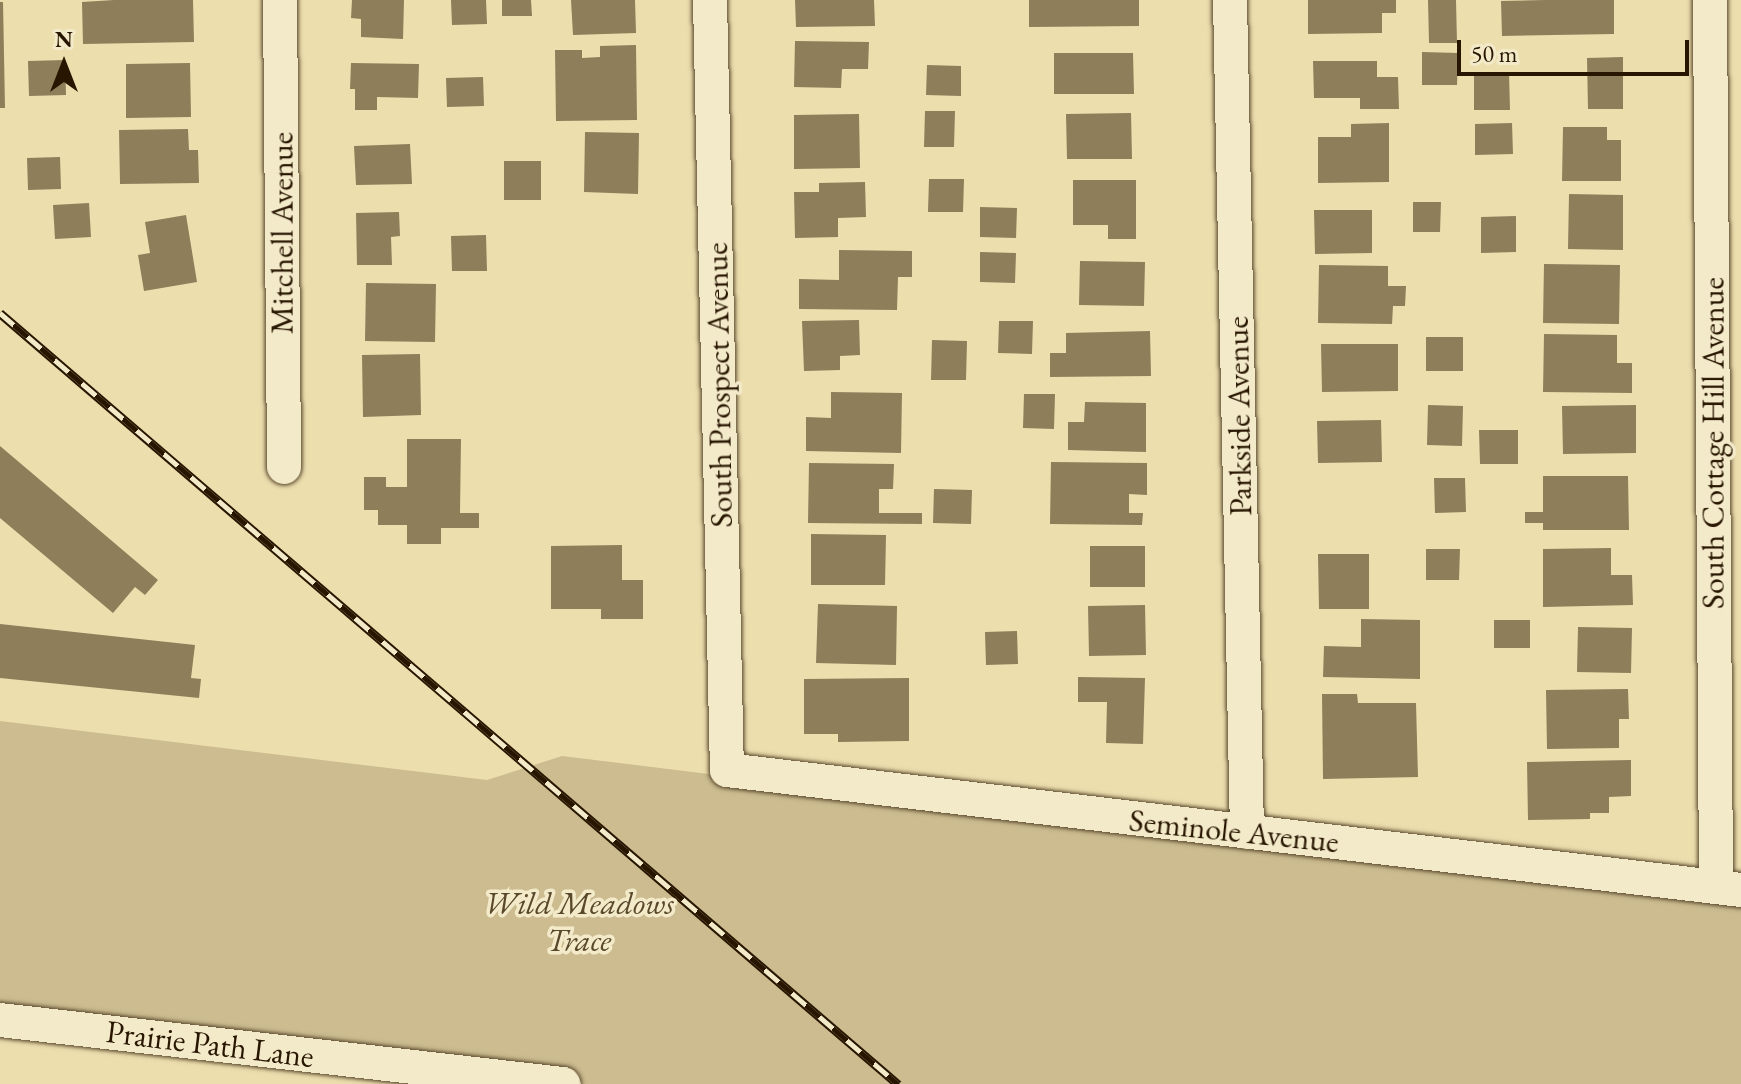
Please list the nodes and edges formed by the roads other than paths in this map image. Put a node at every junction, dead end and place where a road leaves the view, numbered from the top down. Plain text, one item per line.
1 (280, 0) edge
2 (710, 0) edge
3 (1230, 0) edge
4 (1710, 0) edge
5 (284, 467) dead end
6 (727, 770) joint
7 (1247, 832) junction
8 (1729, 888) edge
9 (0, 1020) edge
10 (456, 1078) edge
11 (563, 1084) edge

1 - 5 street, Mitchell Avenue
2 - 6 street, South Prospect Avenue
3 - 7 street, Parkside Avenue
4 - 8 street, South Cottage Hill Avenue
6 - 7 street, Seminole Avenue
7 - 8 street, Seminole Avenue
9 - 10 street, Prairie Path Lane
10 - 11 street, Prairie Path Lane

